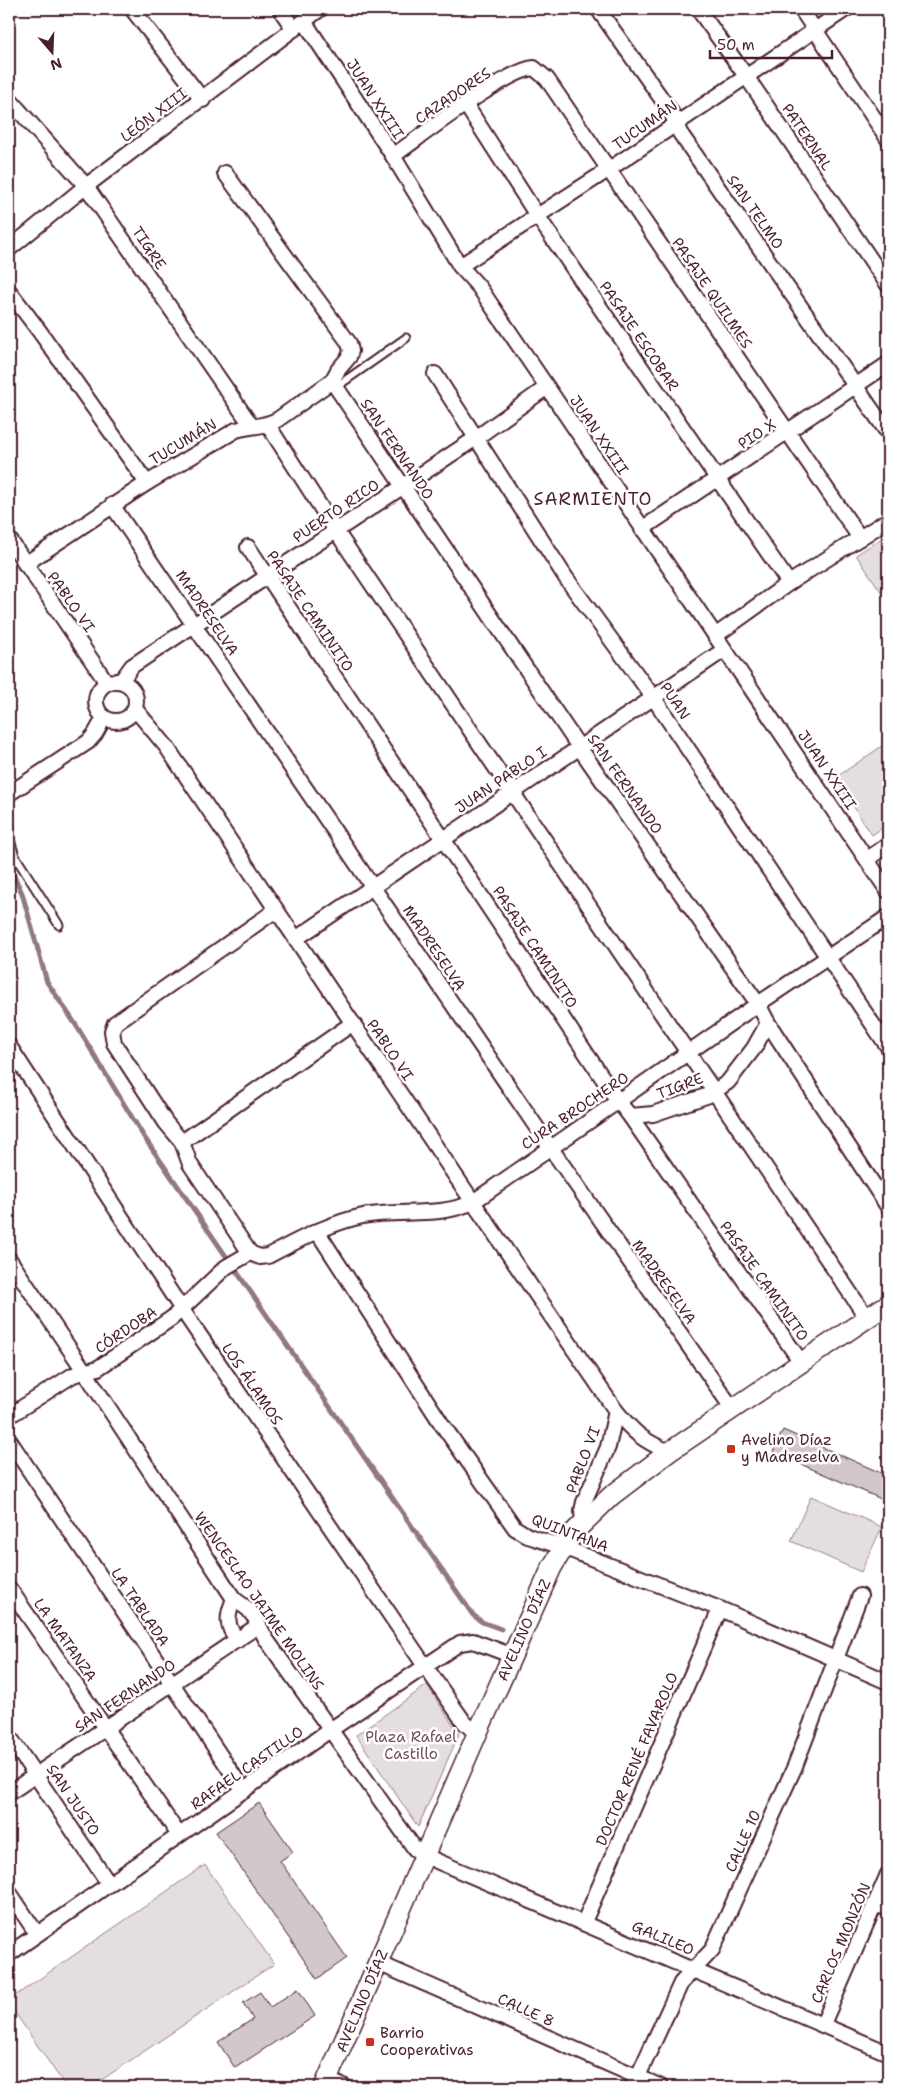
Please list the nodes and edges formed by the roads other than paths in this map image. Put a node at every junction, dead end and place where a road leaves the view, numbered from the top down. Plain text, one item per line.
1 (132, 9) edge
2 (280, 9) edge
3 (320, 9) edge
4 (598, 9) edge
5 (698, 9) edge
6 (801, 9) edge
7 (846, 9) edge
8 (299, 25) junction
9 (815, 31) junction
10 (534, 68) joint
11 (746, 76) junction
12 (9, 98) edge
13 (202, 100) junction
14 (466, 105) junction
15 (676, 123) junction
16 (888, 139) edge
17 (393, 156) junction
18 (608, 170) junction
19 (225, 172) dead end
20 (86, 186) junction
21 (538, 217) junction
22 (9, 249) edge
23 (460, 266) junction
24 (888, 285) edge
25 (9, 291) edge
26 (406, 338) dead end
27 (888, 364) edge
28 (435, 374) dead end
29 (334, 384) junction
30 (856, 386) junction
31 (547, 387) junction
32 (251, 425) junction
33 (268, 425) junction
34 (788, 433) junction
35 (888, 433) edge
36 (476, 438) junction
37 (716, 480) junction
38 (147, 483) junction
39 (402, 487) junction
40 (112, 505) junction
41 (888, 520) edge
42 (642, 528) junction
43 (336, 532) junction
44 (860, 538) junction
45 (9, 539) edge
46 (248, 547) dead end
47 (25, 564) junction
48 (267, 576) junction
49 (789, 583) junction
50 (195, 624) junction
51 (715, 636) junction
52 (724, 650) junction
53 (114, 682) junction
54 (653, 697) junction
55 (135, 709) junction
56 (104, 718) junction
57 (579, 746) junction
58 (9, 793) edge
59 (512, 793) junction
60 (9, 837) edge
61 (444, 839) junction
62 (888, 845) edge
63 (867, 859) junction
64 (373, 887) junction
65 (888, 891) edge
66 (276, 910) junction
67 (888, 917) edge
68 (59, 924) dead end
69 (297, 938) junction
70 (828, 958) junction
71 (758, 1004) junction
72 (353, 1023) junction
73 (768, 1023) junction
74 (9, 1046) edge
75 (888, 1047) edge
76 (688, 1054) junction
77 (714, 1092) junction
78 (618, 1102) junction
79 (630, 1116) junction
80 (182, 1142) junction
81 (550, 1147) junction
82 (473, 1202) junction
83 (888, 1207) edge
84 (317, 1231) junction
85 (250, 1253) junction
86 (9, 1259) edge
87 (888, 1304) edge
88 (181, 1308) junction
89 (867, 1318) junction
90 (801, 1362) junction
91 (85, 1372) junction
92 (732, 1408) junction
93 (616, 1411) junction
94 (9, 1416) edge
95 (9, 1440) edge
96 (669, 1452) junction
97 (583, 1522) junction
98 (563, 1547) junction
99 (9, 1588) edge
100 (860, 1596) dead end
101 (234, 1599) junction
102 (720, 1609) junction
103 (259, 1625) junction
104 (238, 1640) junction
105 (513, 1656) junction
106 (836, 1658) junction
107 (425, 1666) junction
108 (888, 1682) edge
109 (172, 1684) junction
110 (106, 1728) junction
111 (330, 1730) junction
112 (477, 1734) junction
113 (9, 1736) edge
114 (36, 1775) junction
115 (244, 1791) junction
116 (9, 1793) edge
117 (179, 1835) junction
118 (424, 1856) junction
119 (888, 1874) edge
120 (109, 1884) junction
121 (9, 1892) edge
122 (882, 1906) edge
123 (584, 1922) junction
124 (37, 1934) junction
125 (9, 1954) edge
126 (378, 1963) junction
127 (694, 1969) junction
128 (823, 2024) junction
129 (888, 2053) edge
130 (636, 2082) edge
131 (326, 2083) edge
132 (345, 2087) edge
133 (661, 2087) edge

1 - 13 street
2 - 8 street, JUAN XXIII
3 - 8 street, LEÓN XIII
4 - 15 street, SAN TELMO
5 - 11 street, PATERNAL
6 - 9 street
7 - 9 street, TUCUMÁN
8 - 13 street, LEÓN XIII
8 - 17 street, JUAN XXIII
9 - 11 street, TUCUMÁN
9 - 16 street
10 - 14 street, CAZADORES
10 - 18 street, PASAJE QUILMES
11 - 15 street, TUCUMÁN
11 - 24 street, PATERNAL
12 - 20 street, TIGRE
13 - 20 street, LEÓN XIII
14 - 17 street, CAZADORES
14 - 21 street, PASAJE ESCOBAR
15 - 18 street, TUCUMÁN
15 - 30 street, SAN TELMO
17 - 23 street, JUAN XXIII
18 - 21 street, TUCUMÁN
18 - 34 street, PASAJE QUILMES
19 - 29 street
20 - 22 street, LEÓN XIII
20 - 32 street, TIGRE
21 - 23 street, TUCUMÁN
21 - 37 street, PASAJE ESCOBAR
23 - 31 street, JUAN XXIII
25 - 38 street
26 - 29 lane
27 - 30 street, PIO X
28 - 36 street, PUAN
29 - 33 street
29 - 39 street, SAN FERNANDO
30 - 34 street, PIO X
30 - 35 street, SAN TELMO
31 - 36 street, PUERTO RICO
31 - 42 street, JUAN XXIII
32 - 33 street, TUCUMÁN
32 - 38 street, TUCUMÁN
33 - 43 street
34 - 37 street, PIO X
34 - 44 street, PASAJE QUILMES
36 - 39 street, PUERTO RICO
36 - 54 street, PUAN
37 - 42 street, PIO X
37 - 49 street, PASAJE ESCOBAR
38 - 40 street, TUCUMÁN
39 - 43 street, PUERTO RICO
39 - 57 street, SAN FERNANDO
40 - 47 street, TUCUMÁN
40 - 50 street, MADRESELVA
41 - 44 street
42 - 51 street, JUAN XXIII
43 - 48 street, PUERTO RICO
43 - 59 street
44 - 49 street
45 - 47 street, PABLO VI
46 - 48 street, PASAJE CAMINITO
47 - 53 street, PABLO VI
48 - 50 street, PUERTO RICO
48 - 61 street, PASAJE CAMINITO
49 - 51 street
50 - 53 street, PUERTO RICO
50 - 64 street, MADRESELVA
51 - 52 street, JUAN XXIII
52 - 54 street, JUAN PABLO I
52 - 63 street, JUAN XXIII
53 - 55 street
53 - 56 street
54 - 57 street, JUAN PABLO I
54 - 70 street, PUAN
55 - 56 street
55 - 66 street, PABLO VI
56 - 58 street
57 - 59 street, JUAN PABLO I
57 - 71 street, SAN FERNANDO
59 - 61 street, JUAN PABLO I
59 - 76 street
60 - 68 lane
61 - 64 street, JUAN PABLO I
61 - 78 street, PASAJE CAMINITO
62 - 63 street
63 - 65 street, JUAN XXIII
64 - 69 street, JUAN PABLO I
64 - 81 street, MADRESELVA
66 - 69 street, PABLO VI
66 - 80 street
67 - 70 street, CURA BROCHERO
69 - 72 street, PABLO VI
70 - 71 street, CURA BROCHERO
70 - 75 street, PUAN
71 - 73 street, SAN FERNANDO
71 - 76 street, CURA BROCHERO
72 - 80 street
72 - 82 street, PABLO VI
73 - 77 street, TIGRE
73 - 83 street, SAN FERNANDO
74 - 88 street, LOS ÁLAMOS
76 - 77 street
76 - 78 street, CURA BROCHERO
77 - 79 street, TIGRE
77 - 89 street
78 - 79 street, PASAJE CAMINITO
78 - 81 street, CURA BROCHERO
79 - 90 street, PASAJE CAMINITO
80 - 85 street
81 - 82 street, CURA BROCHERO
81 - 92 street, MADRESELVA
82 - 84 street, CURA BROCHERO
82 - 93 street, PABLO VI
84 - 85 street, CURA BROCHERO
84 - 98 street, QUINTANA
85 - 88 street, CÓRDOBA
86 - 91 street, WENCESLAO JAIME MOLINS
87 - 89 street, AVELINO DÍAZ
88 - 91 street, CÓRDOBA
88 - 107 street, LOS ÁLAMOS
89 - 90 street, AVELINO DÍAZ
90 - 92 street, AVELINO DÍAZ
91 - 94 street, CÓRDOBA
91 - 101 street, WENCESLAO JAIME MOLINS
92 - 96 street, AVELINO DÍAZ
93 - 96 street, PABLO VI
93 - 97 street, PABLO VI
95 - 109 street, LA TABLADA
96 - 97 street, AVELINO DÍAZ
97 - 98 street, AVELINO DÍAZ
98 - 102 street, QUINTANA
98 - 105 street, AVELINO DÍAZ
99 - 110 street, LA MATANZA
100 - 106 street, CALLE 10
101 - 103 street, WENCESLAO JAIME MOLINS
101 - 104 street
102 - 106 street, QUINTANA
102 - 123 street, DOCTOR RENÉ FAVAROLO
103 - 104 street, SAN FERNANDO
103 - 111 street, WENCESLAO JAIME MOLINS
104 - 109 street, SAN FERNANDO
105 - 107 street, RAFAEL CASTILLO
105 - 112 street, AVELINO DÍAZ
106 - 108 street, QUINTANA
106 - 127 street, CALLE 10
107 - 111 street, RAFAEL CASTILLO
107 - 112 street, LOS ÁLAMOS
109 - 110 street, SAN FERNANDO
109 - 115 street, LA TABLADA
110 - 114 street, SAN FERNANDO
110 - 117 street, LA MATANZA
111 - 115 street, RAFAEL CASTILLO
111 - 118 street, WENCESLAO JAIME MOLINS
112 - 118 street, AVELINO DÍAZ
113 - 114 street, SAN JUSTO
114 - 116 street, SAN FERNANDO
114 - 120 street, SAN JUSTO
115 - 117 street, RAFAEL CASTILLO
117 - 120 street, RAFAEL CASTILLO
118 - 123 street, GALILEO
118 - 126 street, AVELINO DÍAZ
119 - 122 street, CARLOS MONZÓN
120 - 124 street, RAFAEL CASTILLO
121 - 124 street
122 - 128 street, CARLOS MONZÓN
123 - 127 street, GALILEO
124 - 125 street, RAFAEL CASTILLO
126 - 130 street, CALLE 8
126 - 131 street, AVELINO DÍAZ
127 - 128 street, GALILEO
127 - 130 street, CALLE 10
128 - 129 street, GALILEO
130 - 133 street, CALLE 8
131 - 132 street

